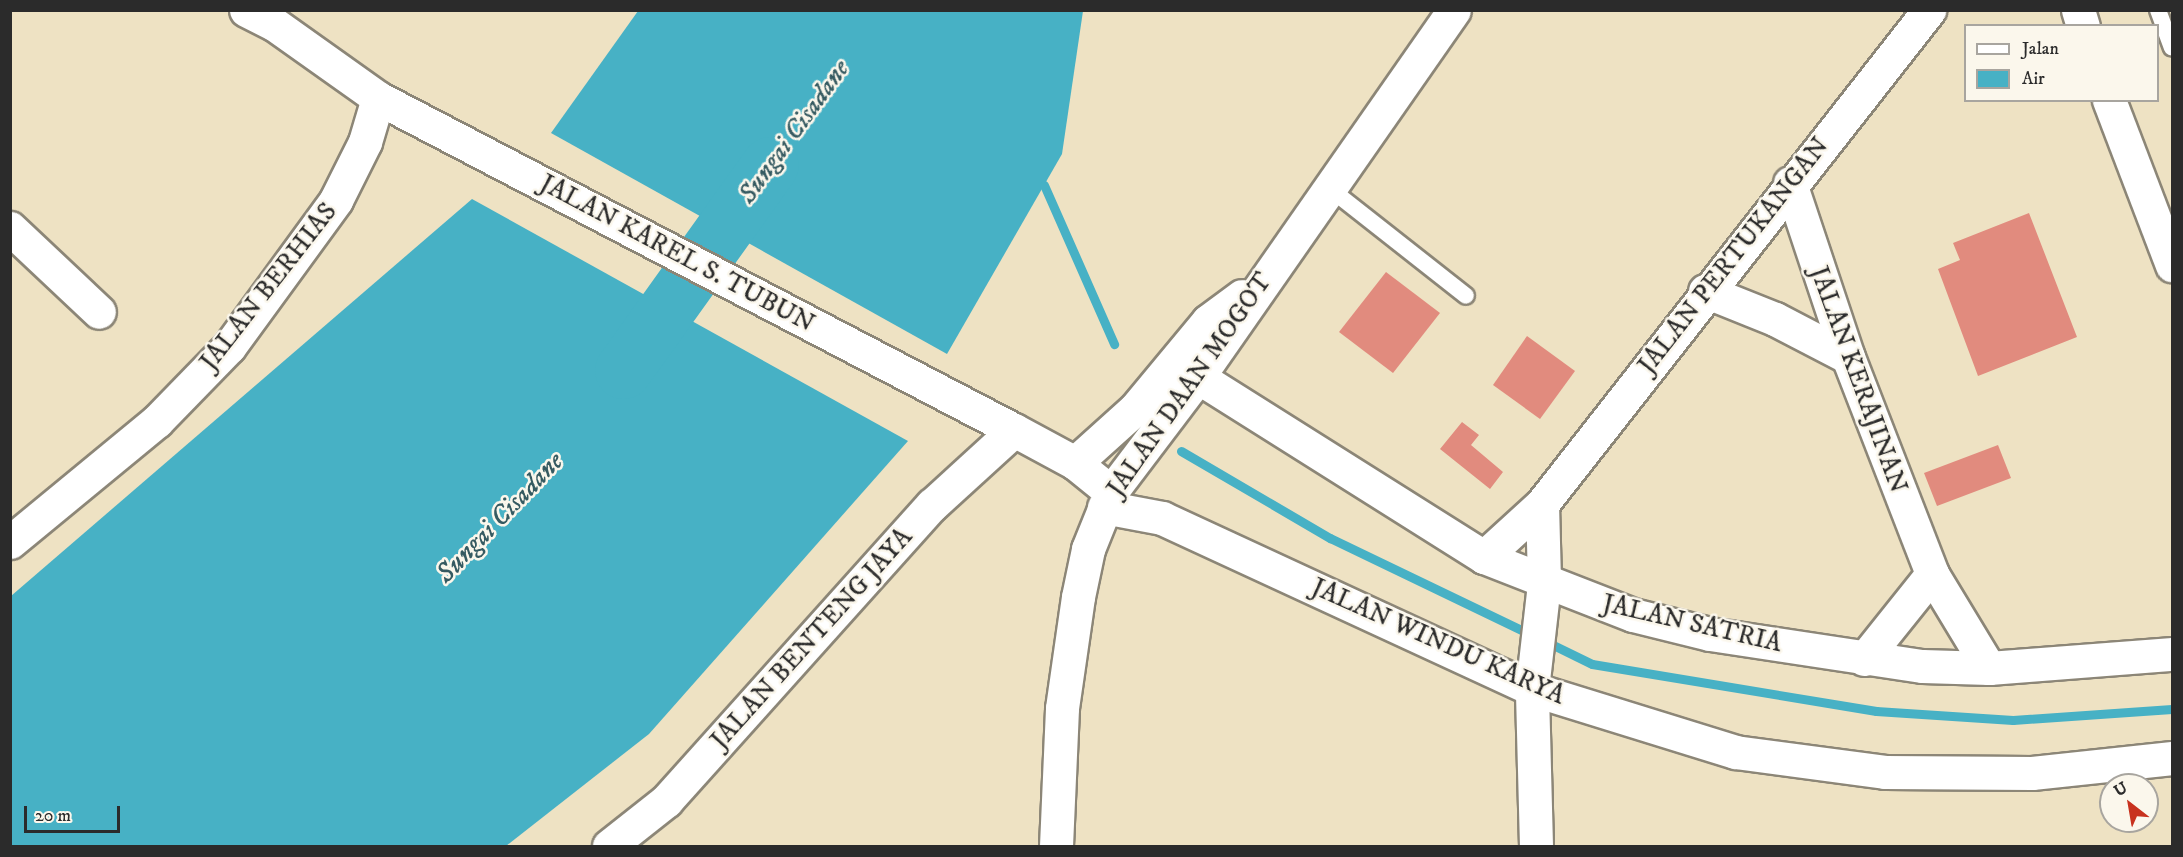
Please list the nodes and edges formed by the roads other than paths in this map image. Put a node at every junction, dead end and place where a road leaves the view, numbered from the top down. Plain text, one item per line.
1 (246, 10) edge
2 (1454, 10) edge
3 (1929, 10) edge
4 (2158, 10) edge
5 (2172, 48) edge
6 (378, 98) junction
7 (2110, 102) edge
8 (1790, 183) junction
9 (1329, 188) junction
10 (10, 228) edge
11 (2172, 265) edge
12 (1262, 284) junction
13 (1705, 291) junction
14 (1466, 296) dead end
15 (99, 312) dead end
16 (1848, 357) junction
17 (1198, 377) junction
18 (1014, 430) junction
19 (1075, 463) junction
20 (1108, 500) junction
21 (1542, 504) junction
22 (10, 542) edge
23 (1484, 557) junction
24 (1932, 574) junction
25 (1543, 587) junction
26 (2172, 654) edge
27 (1864, 659) junction
28 (1989, 668) junction
29 (1533, 683) junction
30 (2172, 758) edge
31 (609, 846) edge
32 (1056, 846) edge
33 (1536, 846) edge

1 - 6 main road, JALAN KAREL S. TUBUN
2 - 9 main road, JALAN DAAN MOGOT
3 - 8 main road, JALAN PERTUKANGAN
4 - 5 lane
6 - 18 main road, JALAN KAREL S. TUBUN
6 - 22 main road, JALAN BERHIAS
7 - 11 main road
8 - 13 main road, JALAN PERTUKANGAN
8 - 16 main road, JALAN KERAJINAN
9 - 12 main road, JALAN DAAN MOGOT
9 - 14 lane
10 - 15 main road
12 - 17 main road, JALAN DAAN MOGOT
12 - 19 main road
13 - 16 main road
13 - 21 main road, JALAN PERTUKANGAN
16 - 24 main road, JALAN KERAJINAN
17 - 20 main road, JALAN DAAN MOGOT
17 - 23 main road, JALAN SATRIA
18 - 19 main road, JALAN KAREL S. TUBUN
18 - 31 main road, JALAN BENTENG JAYA
19 - 20 main road, JALAN KAREL S. TUBUN
20 - 29 main road, JALAN WINDU KARYA
20 - 32 main road, JALAN DAAN MOGOT
21 - 23 main road, JALAN PERTUKANGAN
21 - 25 main road
23 - 25 main road, JALAN SATRIA
24 - 27 main road
24 - 28 main road, JALAN KERAJINAN
25 - 27 main road, JALAN SATRIA
25 - 29 main road
26 - 28 main road, JALAN SATRIA
27 - 28 main road, JALAN SATRIA
29 - 30 main road, JALAN WINDU KARYA
29 - 33 main road

